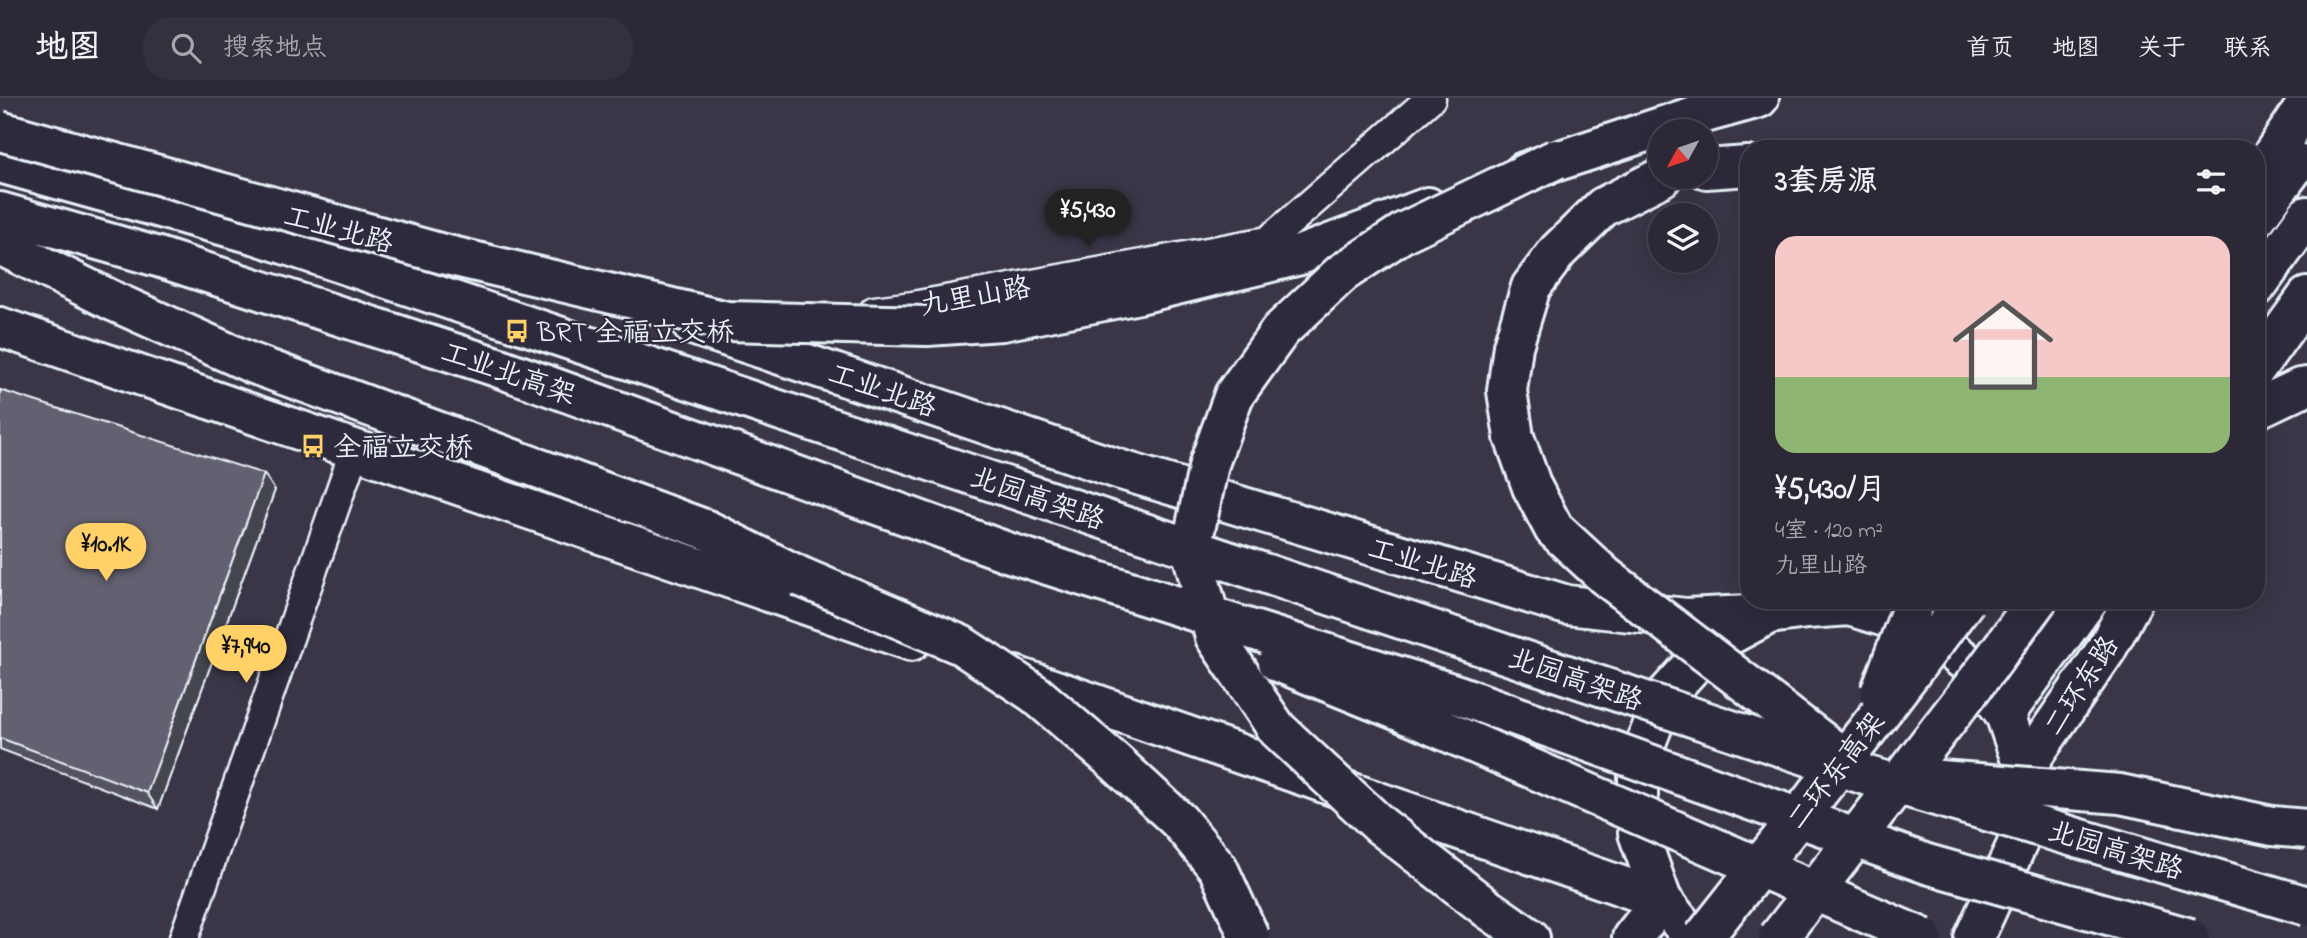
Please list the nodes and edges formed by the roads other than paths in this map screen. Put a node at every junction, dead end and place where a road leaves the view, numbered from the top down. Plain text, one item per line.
1 (1431, 98) edge
2 (1759, 98) edge
3 (2307, 104) edge
4 (0, 129) edge
5 (0, 141) edge
6 (2307, 150) edge
7 (72, 152) junction
8 (1556, 159) junction
9 (0, 163) edge
10 (2265, 166) edge
11 (1740, 167) edge
12 (1718, 168) edge
13 (1648, 184) edge
14 (2265, 206) edge
15 (0, 212) edge
16 (2307, 216) edge
17 (0, 245) edge
18 (0, 256) edge
19 (2265, 274) edge
20 (2307, 297) edge
21 (115, 302) junction
22 (0, 327) edge
23 (714, 331) junction
24 (2265, 356) edge
25 (2307, 387) edge
26 (2265, 405) edge
27 (850, 434) joint
28 (355, 449) junction
29 (1010, 554) junction
30 (1801, 609) edge
31 (1959, 609) edge
32 (2030, 609) edge
33 (2081, 609) edge
34 (2128, 609) edge
35 (1927, 610) edge
36 (1769, 614) junction
37 (2005, 714) junction
38 (1866, 733) junction
39 (2024, 769) junction
40 (1865, 775) junction
41 (2025, 827) junction
42 (2307, 829) edge
43 (1662, 900) junction
44 (2307, 906) edge
45 (2307, 916) edge
46 (184, 938) edge
47 (1250, 938) edge
48 (1530, 938) edge
49 (1632, 938) edge
50 (1693, 938) edge
51 (1703, 938) edge
52 (1778, 938) edge
53 (1923, 938) edge
54 (1974, 938) edge
55 (2190, 938) edge

1 - 23 street, 九里山路
2 - 8 main road
3 - 10 main road
4 - 7 main road, bridge
4 - 23 main road, 工业北路
5 - 7 main road, bridge
6 - 14 main road
7 - 8 main road, bridge
8 - 48 main road, bridge
9 - 27 main road, 工业北高架
11 - 12 main road
13 - 40 main road, bridge
15 - 29 main road, 工业北高架
16 - 19 main road
17 - 21 main road
18 - 21 main road
20 - 24 main road
21 - 47 main road, bridge
22 - 28 main road
23 - 36 main road, 工业北路
25 - 26 main road
27 - 40 main road, 北园高架路, bridge
28 - 43 main road
28 - 46 street
29 - 53 main road, bridge
29 - 55 main road, 北园高架路, bridge
30 - 36 main road
31 - 38 main road, 二环东高架, bridge
32 - 52 main road, 二环东高架, bridge
33 - 37 main road, 二环东路
34 - 39 main road, 二环东路
35 - 37 main road
35 - 38 main road, bridge
36 - 43 main road
37 - 39 main road
38 - 51 main road, 二环东高架, bridge
39 - 41 main road
40 - 42 main road, bridge
40 - 44 main road, 北园高架路, bridge
41 - 45 main road
41 - 54 main road
43 - 49 main road
43 - 50 main road

